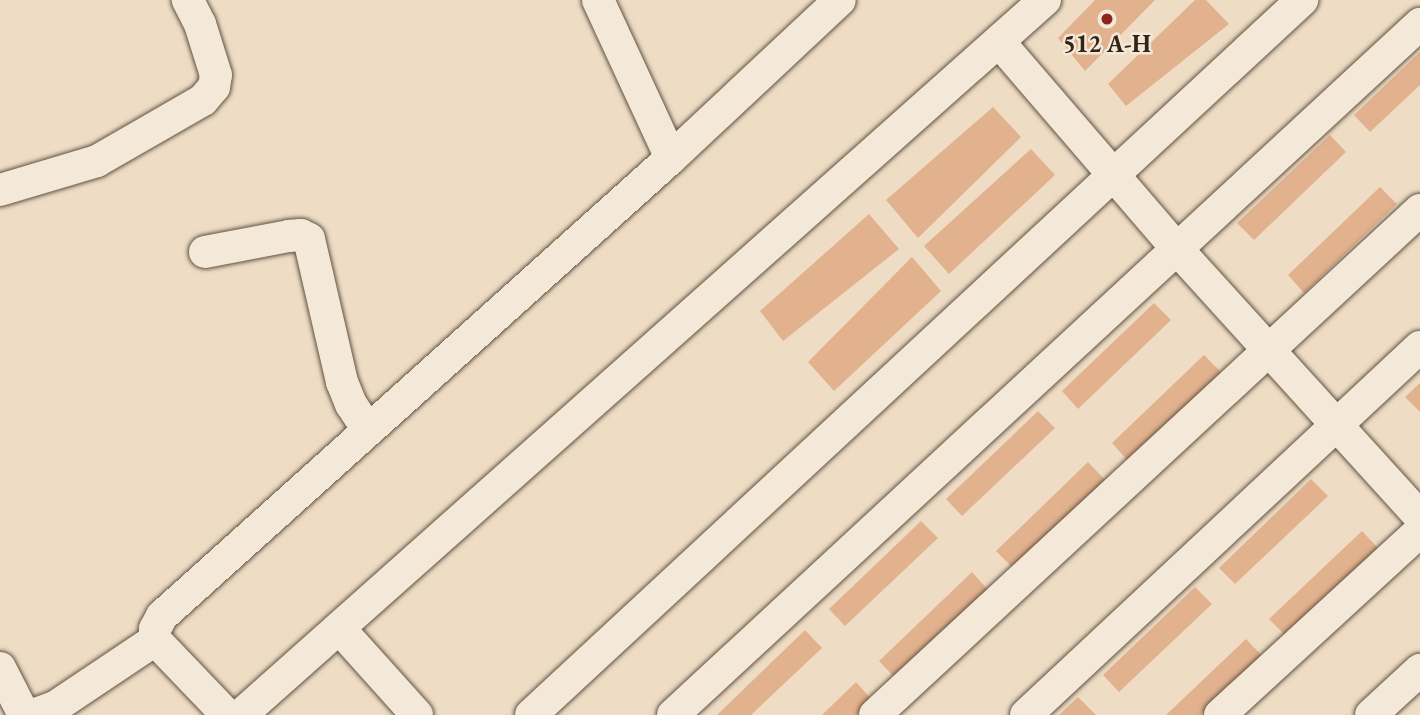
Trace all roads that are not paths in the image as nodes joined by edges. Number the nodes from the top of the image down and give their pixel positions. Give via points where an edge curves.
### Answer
1 (188, 0) edge
2 (598, 0) edge
3 (840, 0) edge
4 (1045, 0) edge
5 (1302, 0) edge
6 (1420, 24) edge
7 (1000, 43) junction
8 (671, 158) junction
9 (1113, 175) junction
10 (0, 190) edge
11 (1420, 210) edge
12 (1178, 250) junction
13 (205, 252) dead end
14 (1420, 347) edge
15 (1270, 349) junction
16 (1335, 427) junction
17 (368, 430) junction
18 (1420, 517) edge
19 (1420, 531) edge
20 (339, 628) junction
21 (155, 640) junction
22 (0, 668) edge
23 (1420, 670) edge
24 (24, 714) edge
25 (227, 715) edge
26 (242, 715) edge
27 (418, 715) edge
28 (531, 715) edge
29 (673, 715) edge
30 (875, 715) edge
31 (1026, 715) edge
32 (1220, 715) edge
33 (1371, 715) edge

1 - 10 street via 216,75 214,87 203,100 97,161
2 - 8 street
3 - 8 street
4 - 7 street
5 - 9 street
6 - 12 street
7 - 9 street
7 - 20 street
8 - 17 street
9 - 12 street
9 - 28 street
11 - 15 street
12 - 15 street
12 - 29 street
13 - 17 street via 289,236 309,239 342,382
14 - 16 street
15 - 16 street
15 - 30 street
16 - 18 street
16 - 31 street
17 - 21 street via 162,616
19 - 32 street
20 - 26 street
20 - 27 street
21 - 24 street via 55,707
21 - 25 street
22 - 24 street
23 - 33 street

